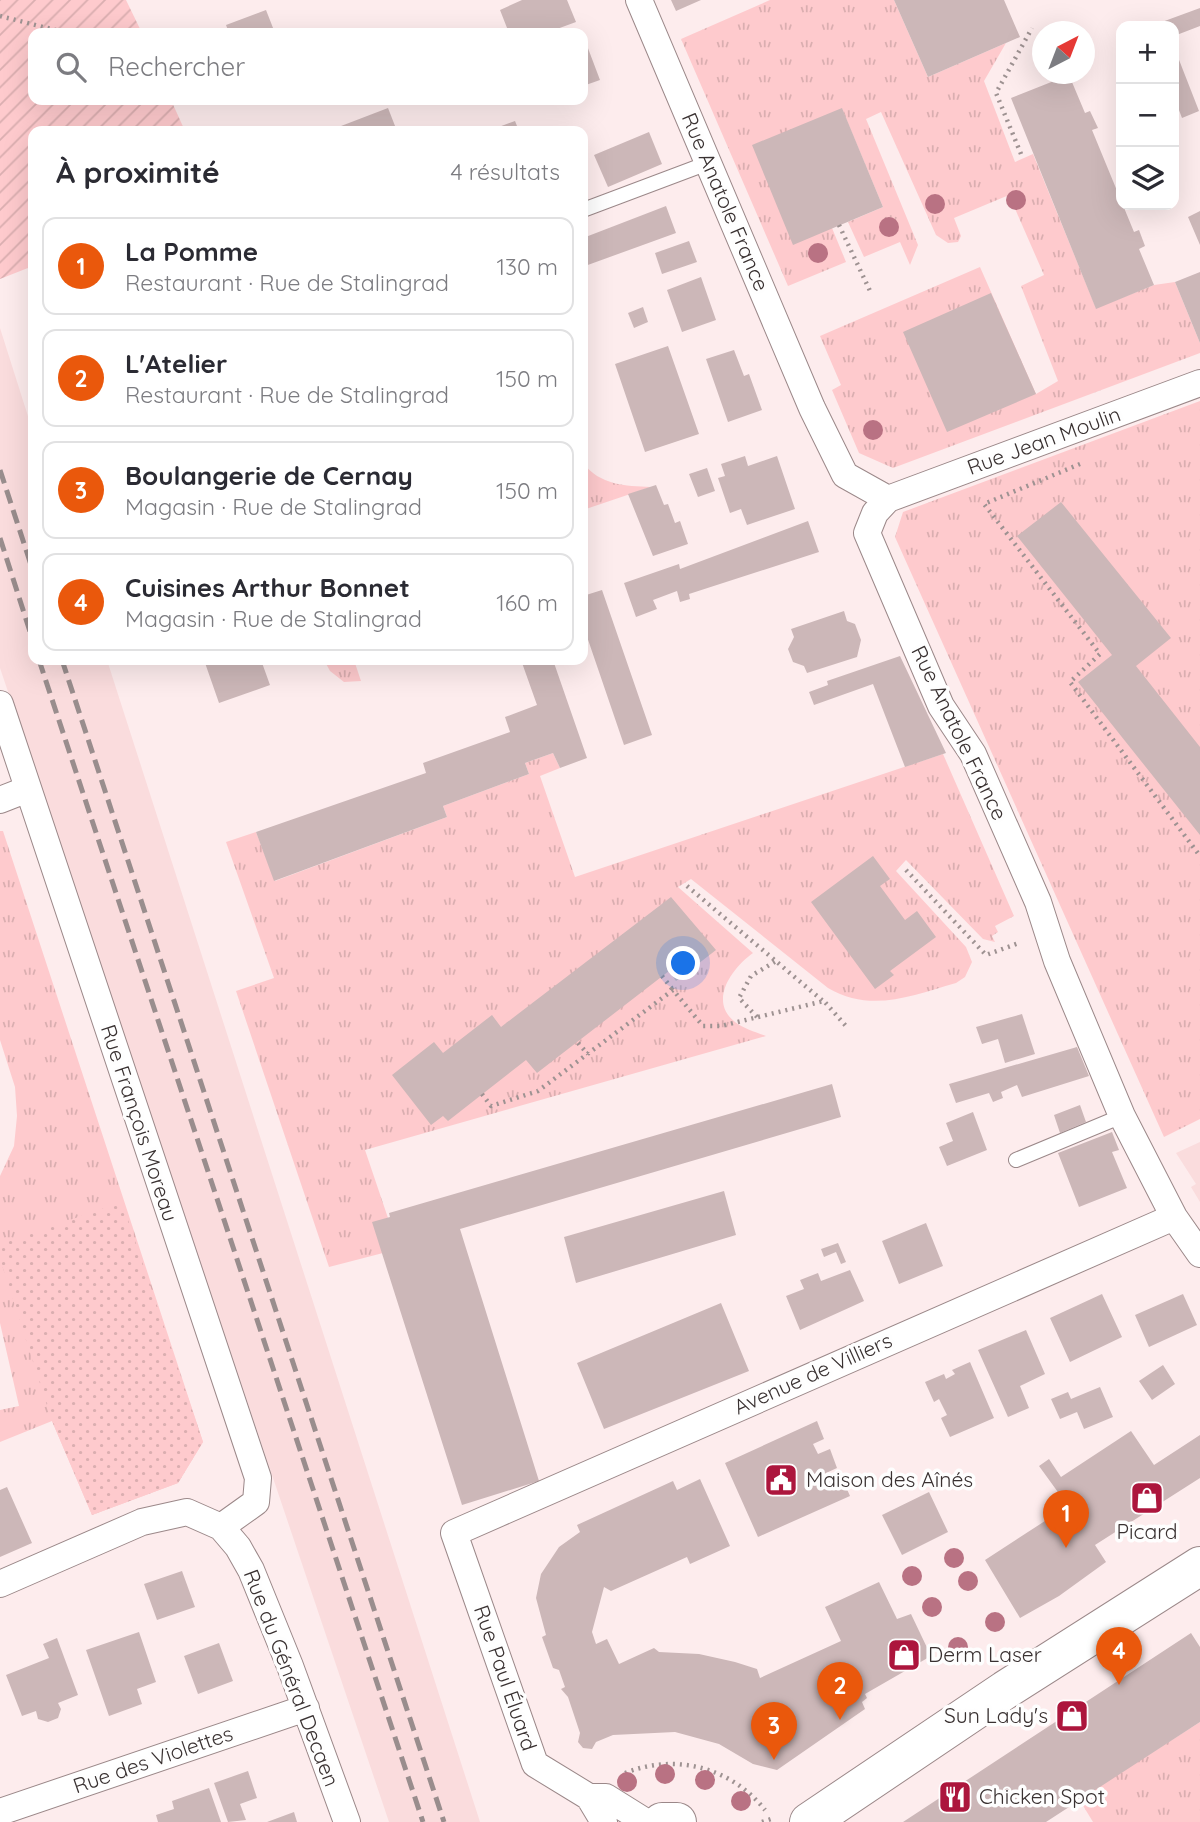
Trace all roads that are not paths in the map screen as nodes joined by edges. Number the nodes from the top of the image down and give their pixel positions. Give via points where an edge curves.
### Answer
1 (639, 0) edge
2 (708, 163) junction
3 (588, 208) edge
4 (1200, 383) edge
5 (888, 499) junction
6 (0, 704) edge
7 (28, 789) junction
8 (0, 800) edge
9 (1122, 1116) junction
10 (1016, 1160) dead end
11 (1174, 1217) junction
12 (1200, 1254) edge
13 (221, 1527) junction
14 (454, 1533) joint
15 (1200, 1566) edge
16 (0, 1584) edge
17 (306, 1708) junction
18 (589, 1797) junction
19 (0, 1812) edge
20 (347, 1822) edge
21 (604, 1822) edge
22 (646, 1822) edge
23 (662, 1822) edge
24 (677, 1822) edge
25 (809, 1822) edge

1 - 2 street, Rue Anatole France
2 - 3 lane
2 - 5 street, Rue Anatole France via 845,475
4 - 5 street, Rue Jean Moulin
5 - 9 street, Rue Anatole France via 875,513 867,533 941,706 979,766
6 - 7 street, Rue François Moreau
7 - 8 street
7 - 13 street, Rue François Moreau via 258,1478 256,1502
9 - 10 lane
9 - 11 street, Rue Anatole France
11 - 12 street, Rue Anatole France
11 - 14 street, Avenue de Villiers
13 - 16 street, Rue du Général Decaen via 187,1512 142,1522
13 - 17 street, Rue du Général Decaen via 251,1570
14 - 18 street, Rue Paul Éluard via 535,1764
15 - 25 street
17 - 19 street, Rue des Violettes
17 - 20 street, Rue du Général Decaen
18 - 21 street, Rue Paul Éluard
18 - 22 street, Rue Paul Éluard via 607,1797
23 - 24 street

